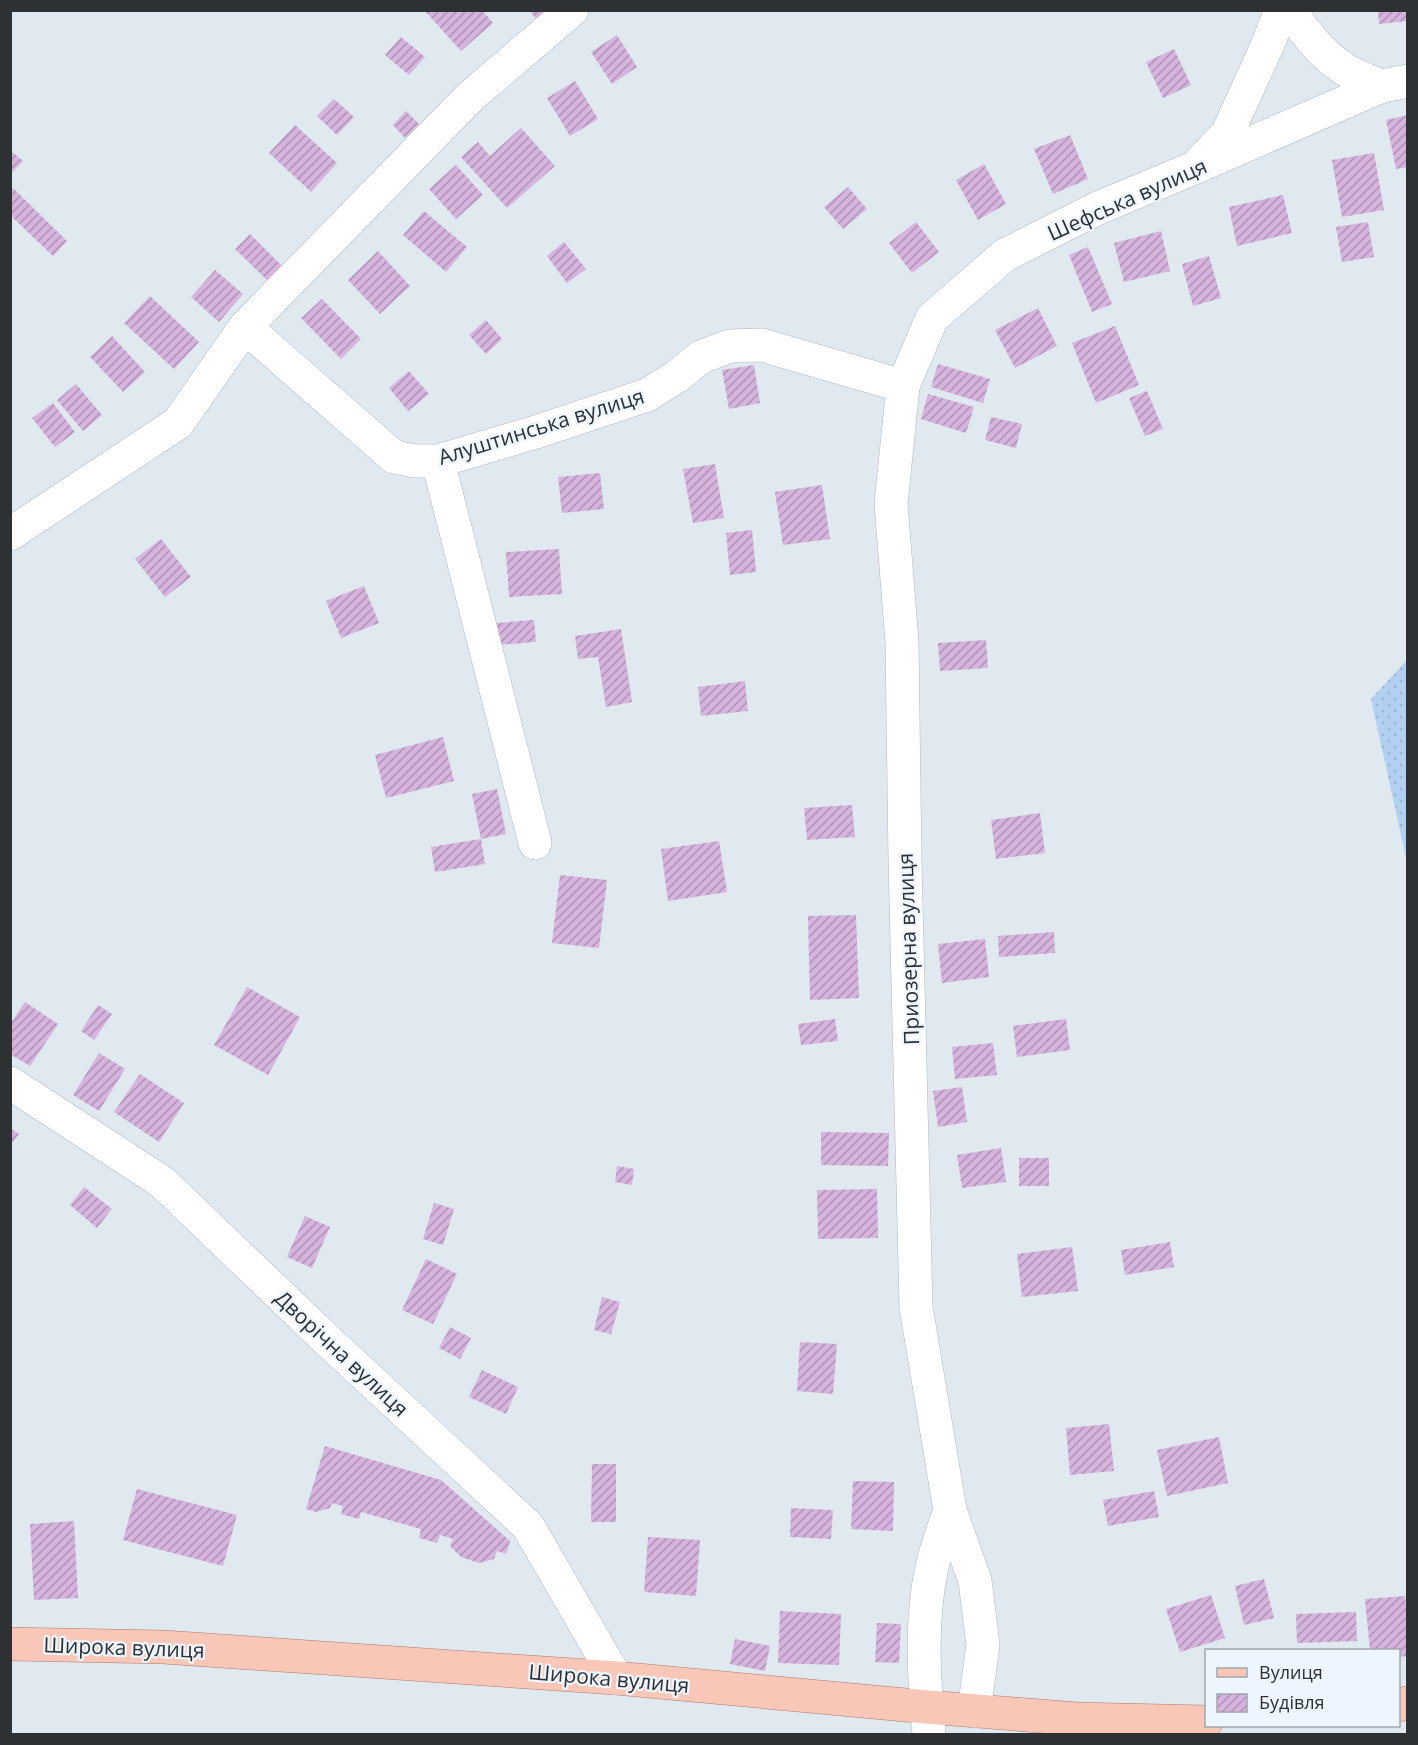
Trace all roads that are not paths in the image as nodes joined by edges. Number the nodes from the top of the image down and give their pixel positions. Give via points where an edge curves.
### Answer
1 (572, 10) edge
2 (1281, 10) edge
3 (1290, 10) edge
4 (1395, 83) edge
5 (1194, 168) junction
6 (245, 327) junction
7 (903, 386) junction
8 (438, 461) junction
9 (10, 534) edge
10 (535, 843) dead end
11 (10, 1083) edge
12 (950, 1510) junction
13 (10, 1644) edge
14 (616, 1678) junction
15 (974, 1711) junction
16 (928, 1721) edge
17 (1205, 1722) edge

1 - 6 street via 471,96
2 - 5 street via 1227,134
3 - 4 street via 1328,57 1352,74
4 - 5 street, Шефська вулиця
5 - 7 street, Шефська вулиця via 1098,208 1005,255 932,318
6 - 8 street, Алуштинська вулиця via 394,457
6 - 9 street via 178,423
7 - 8 street, Алуштинська вулиця via 762,345 730,346 701,357 647,395
7 - 12 street, Приозерна вулиця via 891,504 902,642 916,1307
8 - 10 street
11 - 14 street, Дворічна вулиця via 162,1182 528,1526
12 - 15 street, Приозерна вулиця via 975,1581 982,1635
12 - 16 street via 932,1567 925,1623
13 - 14 main road, Широка вулиця via 163,1647
14 - 16 main road, Широка вулиця
15 - 16 main road, Широка вулиця
15 - 17 main road, Широка вулиця via 1077,1719

